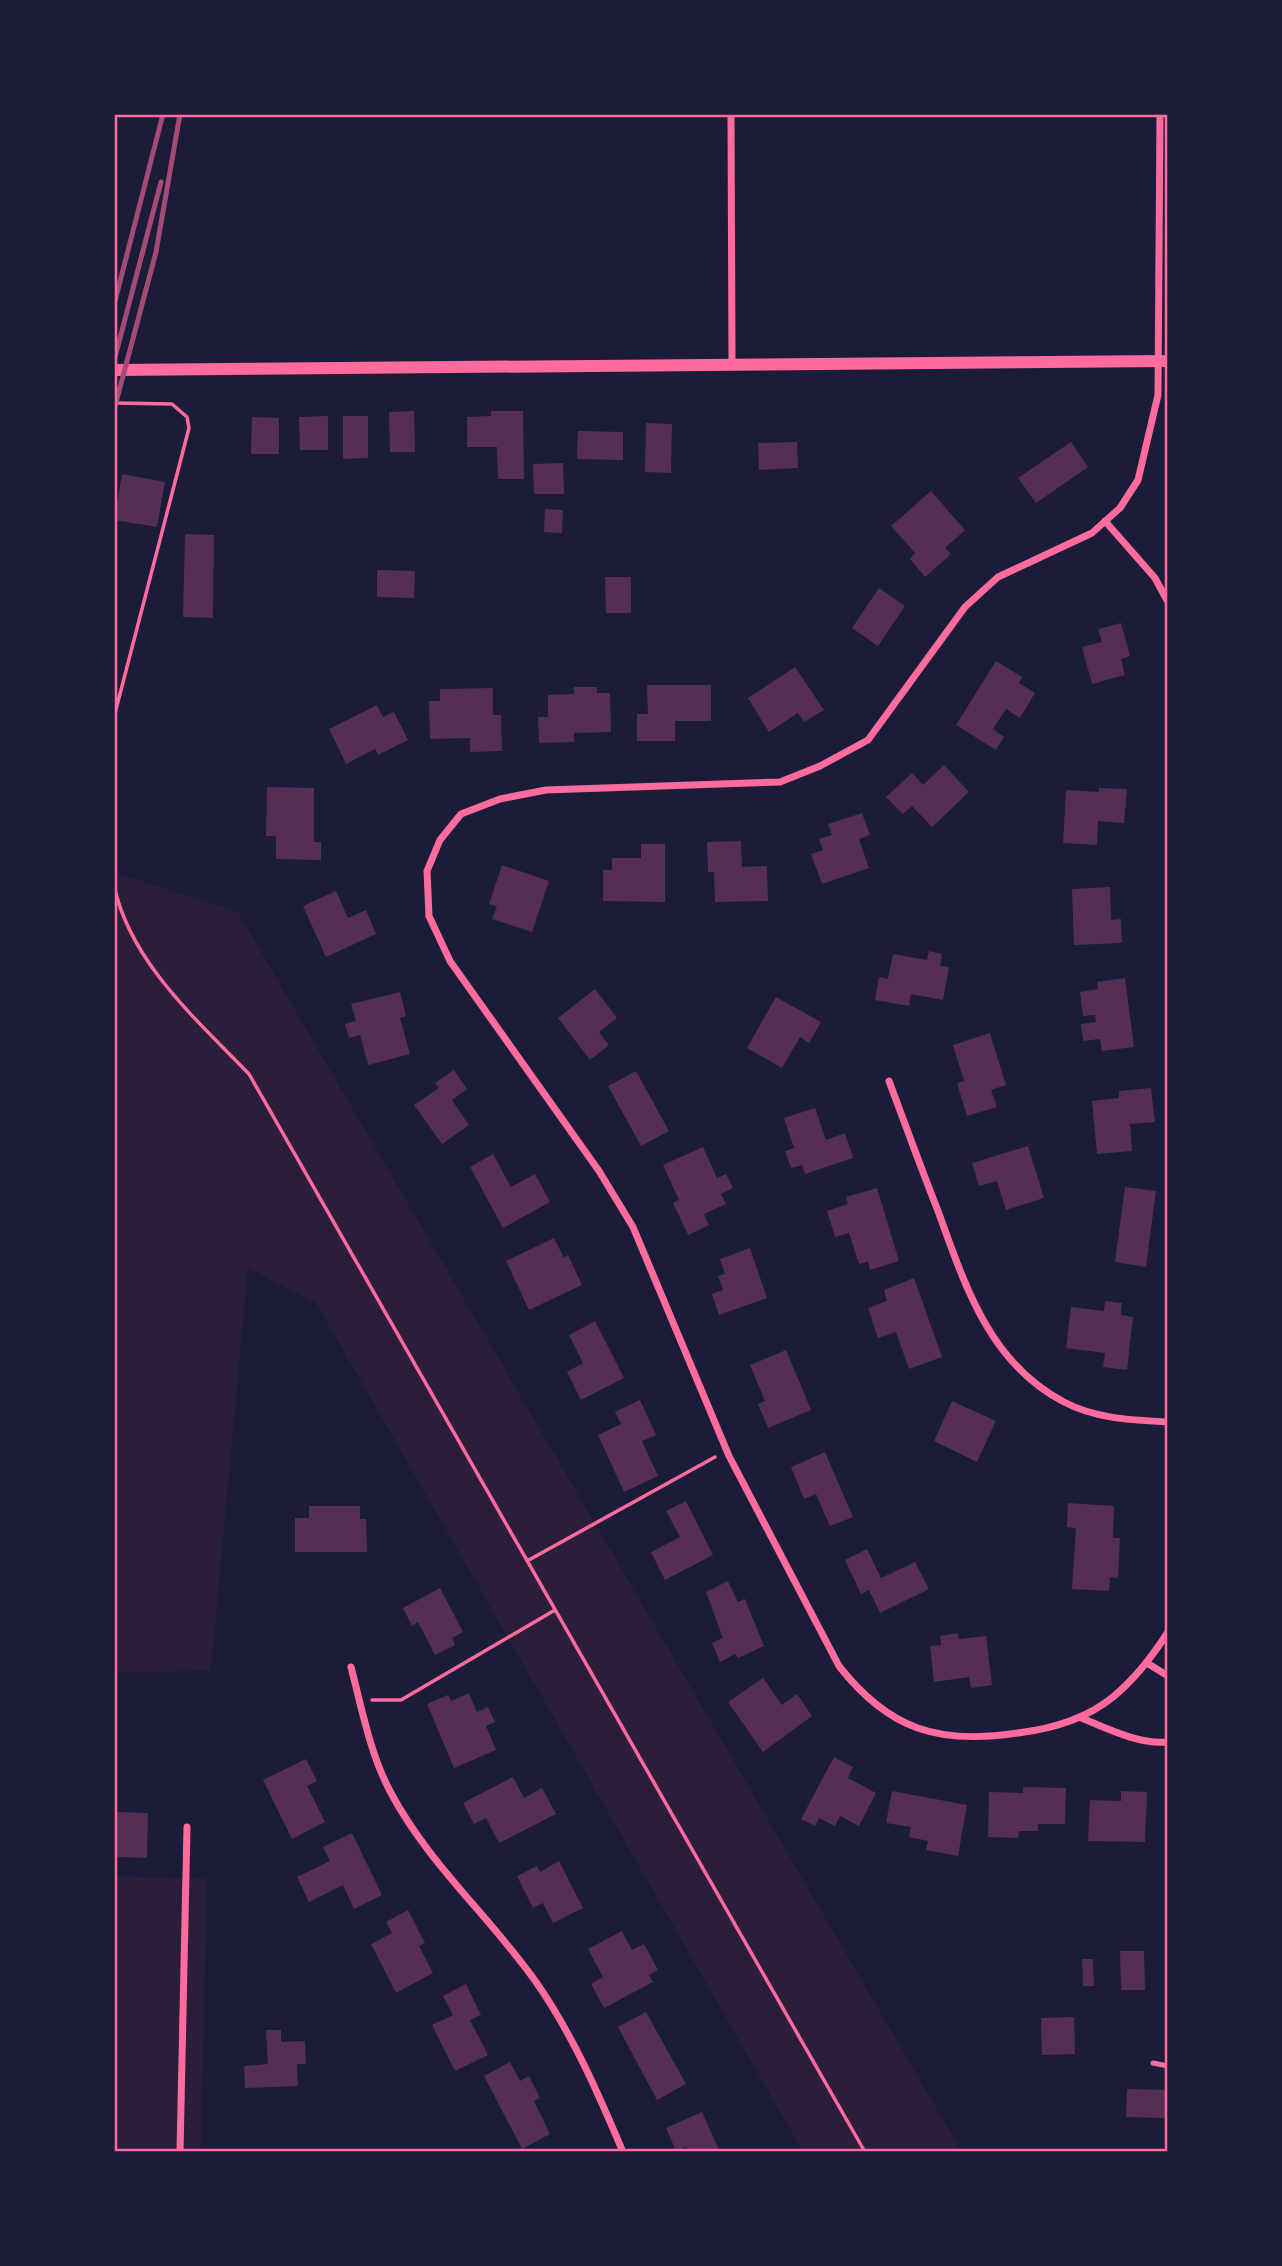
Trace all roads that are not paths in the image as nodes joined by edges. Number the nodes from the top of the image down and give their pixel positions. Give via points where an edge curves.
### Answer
1 (731, 114) edge
2 (1160, 114) edge
3 (1164, 361) edge
4 (732, 364) junction
5 (114, 370) edge
6 (1105, 521) junction
7 (1168, 602) edge
8 (889, 1081) dead end
9 (1168, 1423) edge
10 (1168, 1632) edge
11 (1147, 1663) junction
12 (351, 1667) dead end
13 (1168, 1676) edge
14 (1079, 1717) junction
15 (1168, 1742) edge
16 (187, 1827) dead end
17 (1153, 2063) dead end
18 (1168, 2066) edge
19 (180, 2152) edge
20 (623, 2152) edge

1 - 4 street
2 - 3 street
3 - 4 street
3 - 6 street via 1138,480 1120,508
4 - 5 street
6 - 7 street via 1155,578
6 - 14 street via 1091,533 998,577 965,607 867,740 820,766 779,782 546,790 500,799 461,814 440,840 427,871 429,916 450,961 599,1171 632,1227 726,1450 839,1666 861,1694 888,1714 947,1738 1037,1731
8 - 9 street via 971,1299 992,1338 1013,1363 1064,1402 1121,1419
10 - 11 street
11 - 13 street
11 - 14 street via 1110,1699
12 - 20 street via 377,1765 391,1794 536,1982 572,2039
14 - 15 street via 1118,1732
16 - 19 street
17 - 18 lane

